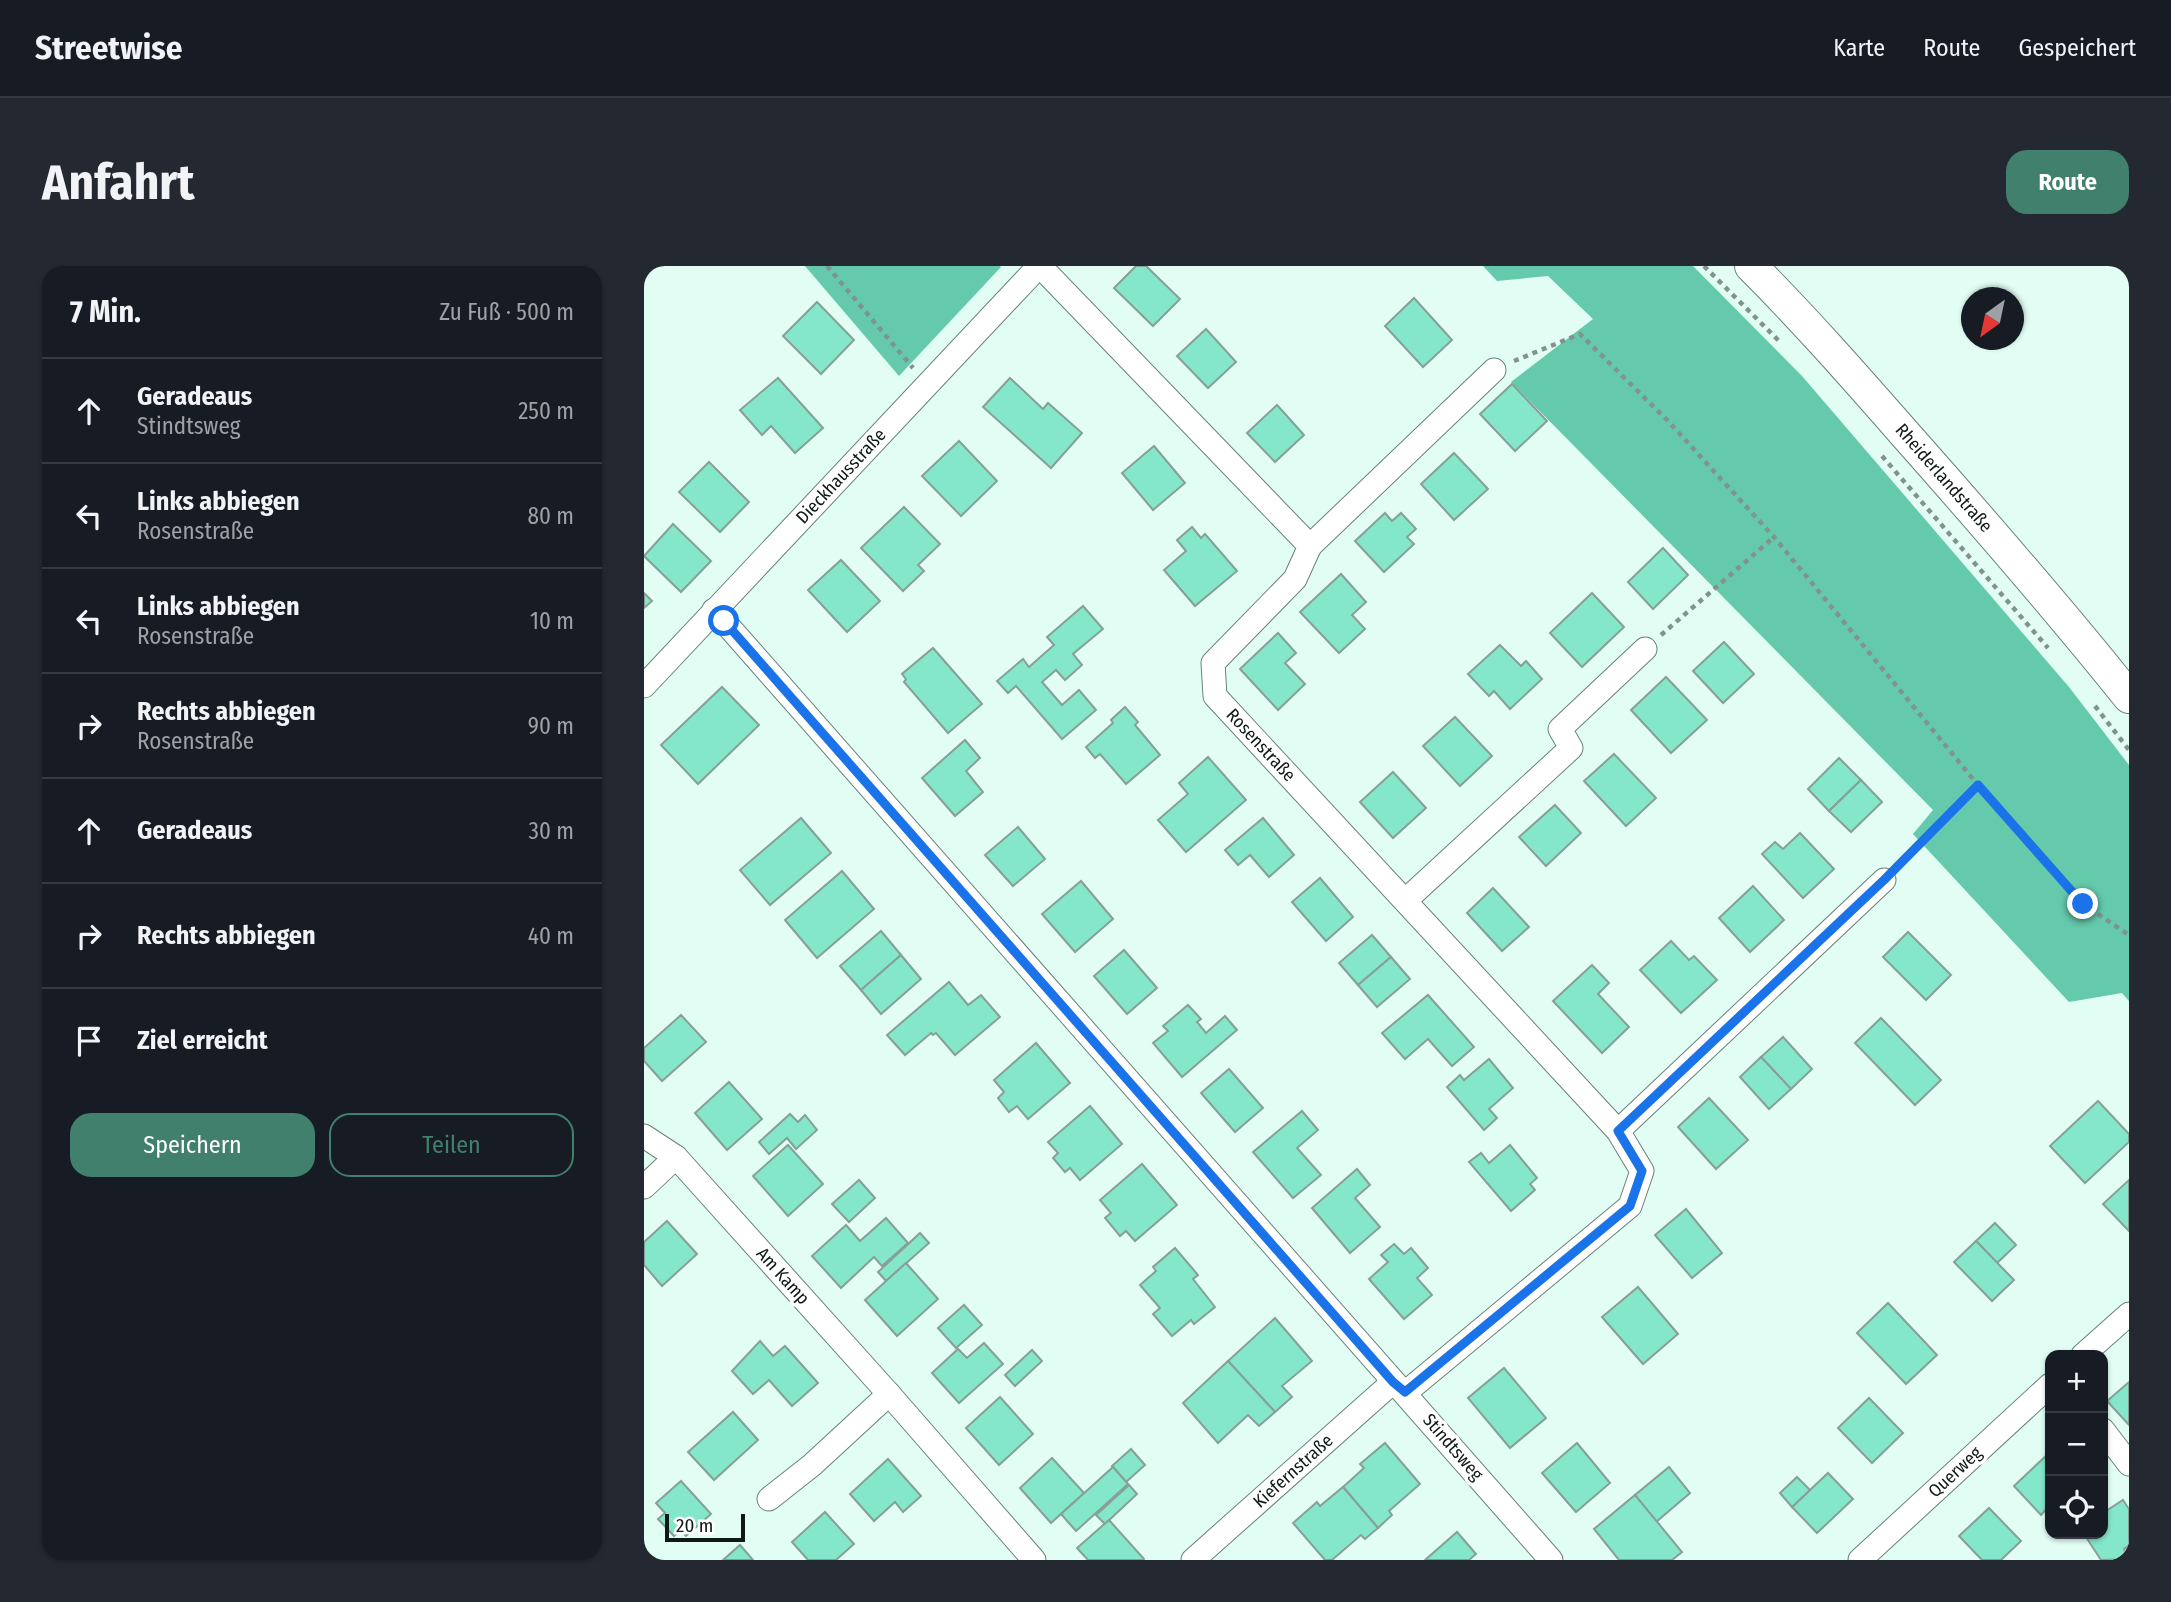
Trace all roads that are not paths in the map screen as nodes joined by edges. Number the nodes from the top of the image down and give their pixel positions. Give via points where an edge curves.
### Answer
1 (1040, 266) edge
2 (1751, 266) edge
3 (1494, 370) road end
4 (1310, 546) junction
5 (714, 610) junction
6 (1645, 649) road end
7 (644, 686) edge
8 (2129, 697) edge
9 (1884, 880) road end
10 (1406, 900) junction
11 (1618, 1131) junction
12 (644, 1136) edge
13 (676, 1157) junction
14 (644, 1187) edge
15 (2129, 1314) edge
16 (2089, 1350) edge
17 (1399, 1387) junction
18 (2045, 1390) edge
19 (889, 1394) junction
20 (2108, 1437) edge
21 (2129, 1464) edge
22 (769, 1499) dead end
23 (1034, 1560) edge
24 (1193, 1560) edge
25 (1551, 1560) edge
26 (1860, 1560) edge

1 - 4 street
1 - 5 street, Dieckhausstraße
2 - 8 main road, Rheiderlandstraße via 1950,485
3 - 4 street, Rosenstraße
4 - 10 street, Rosenstraße via 1295,579 1213,663 1215,696
5 - 7 street, Dieckhausstraße
5 - 17 street, Stindtsweg
6 - 10 street via 1560,729 1571,748
9 - 11 street
10 - 11 street, Rosenstraße
11 - 17 street, Rosenstraße via 1642,1171 1630,1206
12 - 13 street, Am Kamp
13 - 14 street
13 - 19 street, Am Kamp
15 - 16 street
17 - 24 street, Kiefernstraße
17 - 25 street, Stindtsweg
18 - 26 street, Querweg
19 - 22 street
19 - 23 street, Am Kamp
20 - 21 street

